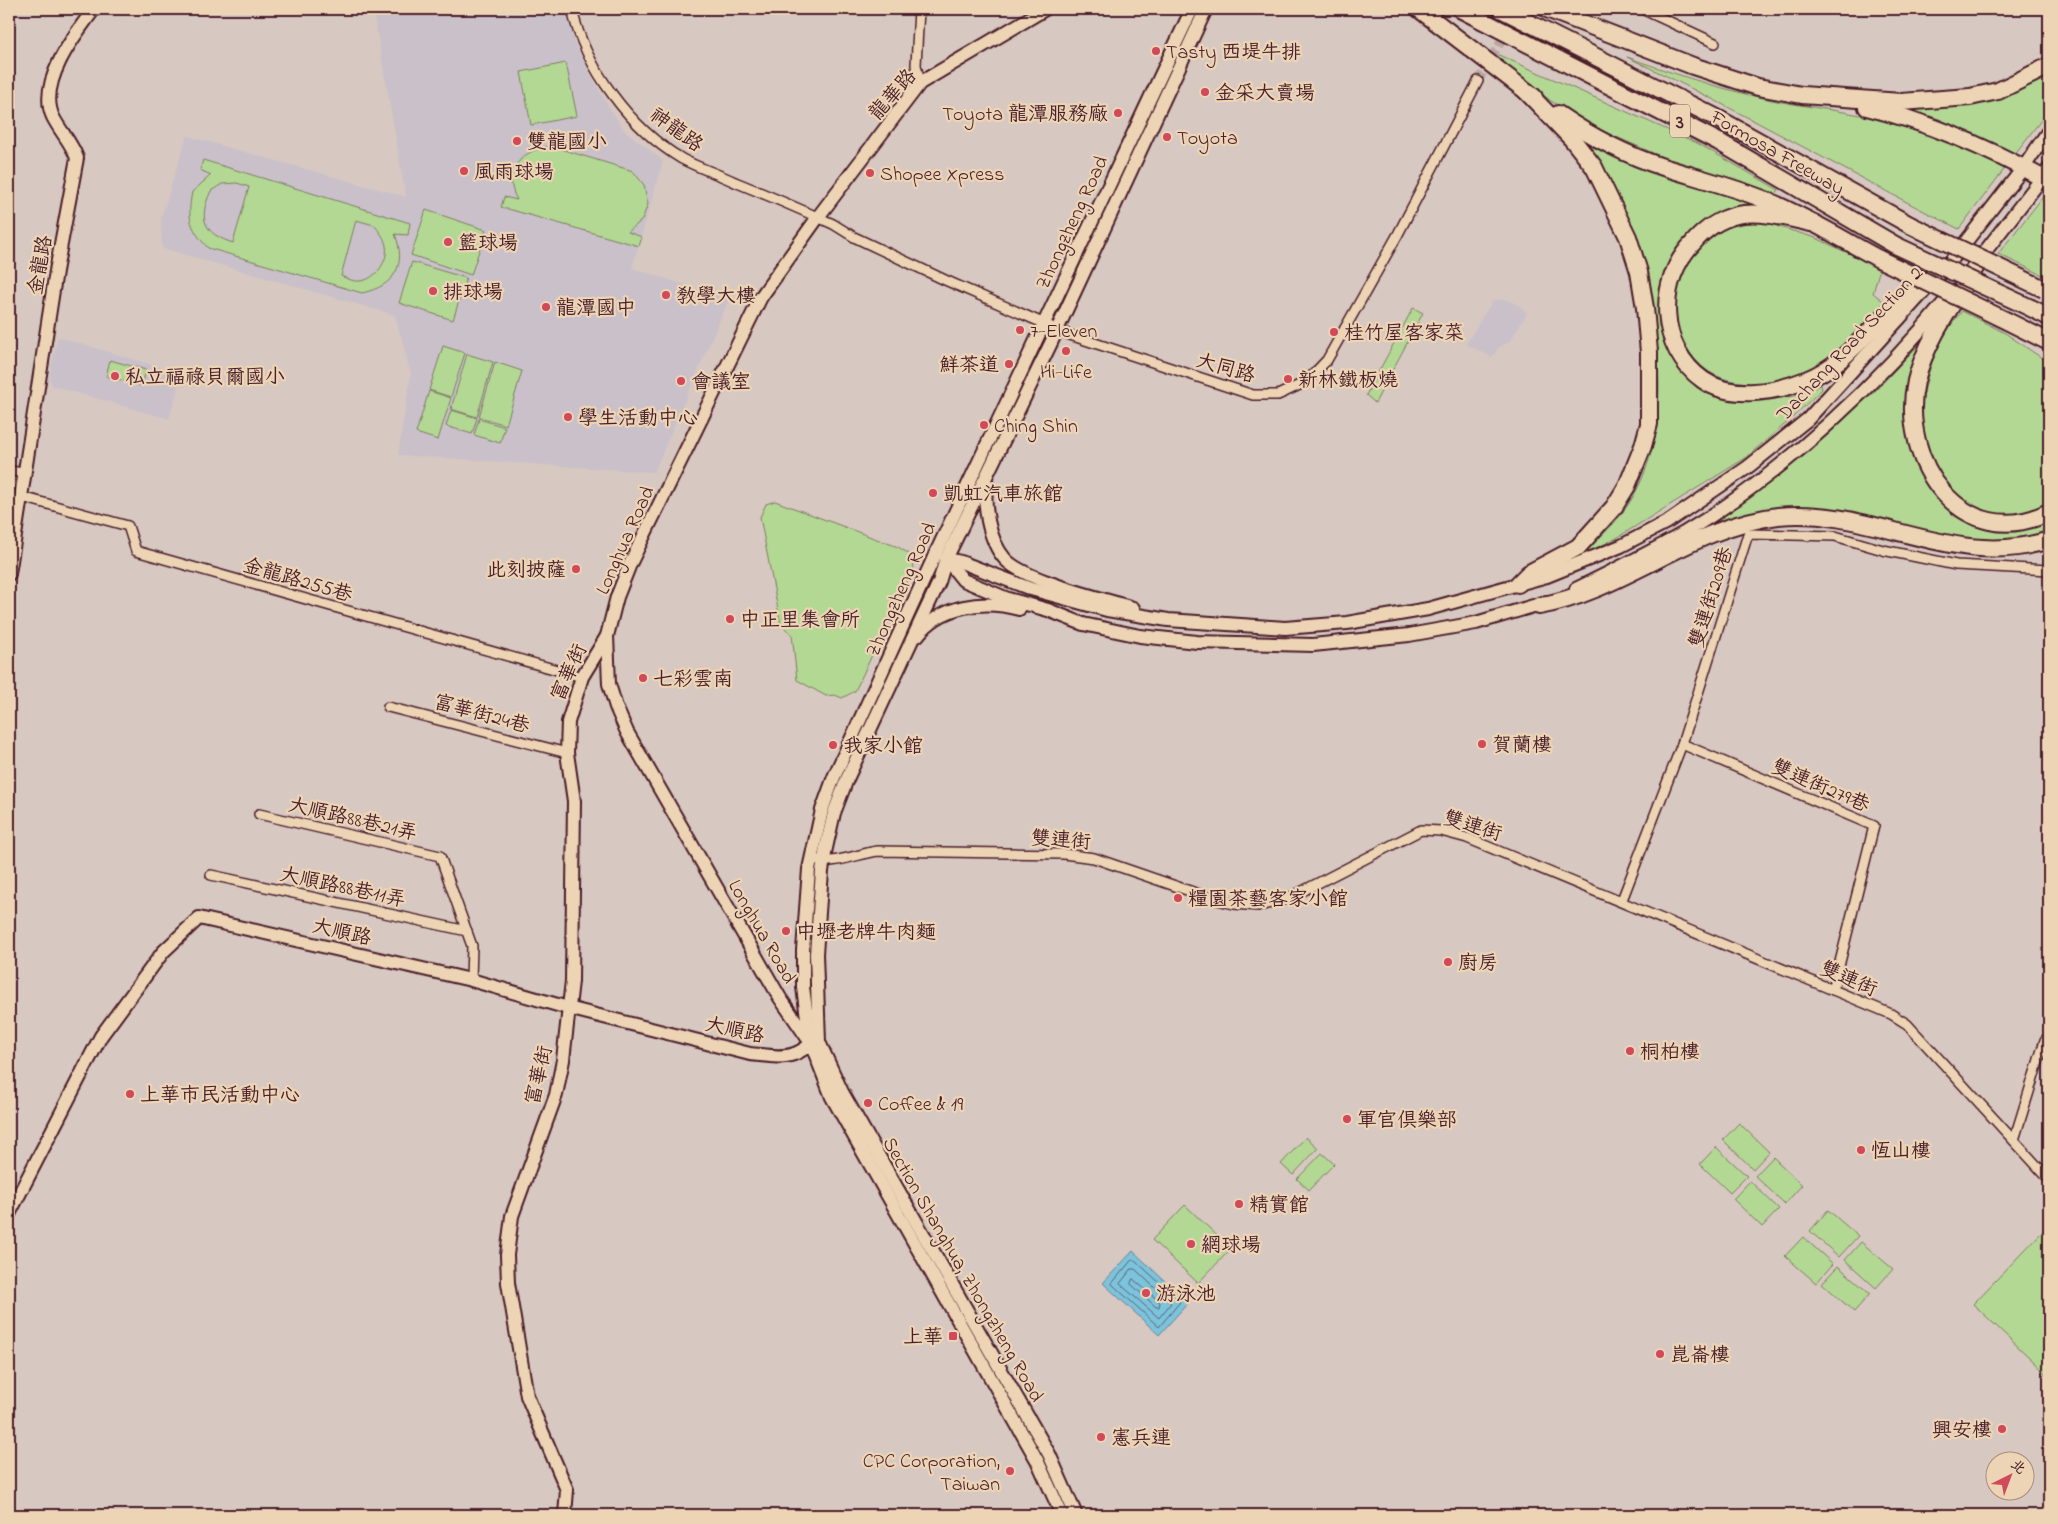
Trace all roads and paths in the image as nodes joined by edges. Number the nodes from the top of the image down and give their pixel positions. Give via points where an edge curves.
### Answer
1 (94, 9) edge
2 (572, 9) edge
3 (919, 9) edge
4 (1045, 9) edge
5 (1192, 9) edge
6 (1206, 9) edge
7 (1419, 9) edge
8 (1460, 9) edge
9 (1501, 9) edge
10 (1547, 9) edge
11 (1642, 9) edge
12 (1715, 43) dead end
13 (2049, 66) edge
14 (1478, 81) tunnel mouth
15 (920, 83) junction
16 (1526, 91) junction
17 (1828, 97) junction
18 (2049, 130) edge
19 (2024, 167) junction
20 (2047, 176) edge
21 (818, 217) junction
22 (1816, 224) junction
23 (1983, 255) junction
24 (1947, 266) junction
25 (2046, 290) edge
26 (2049, 318) edge
27 (2012, 324) junction
28 (1051, 326) junction
29 (2049, 342) edge
30 (2049, 353) edge
31 (996, 457) junction
32 (9, 470) edge
33 (25, 474) junction
34 (22, 496) junction
35 (2049, 512) edge
36 (2049, 540) edge
37 (946, 559) junction
38 (2049, 570) edge
39 (9, 574) edge
40 (1518, 584) junction
41 (1539, 606) junction
42 (1168, 620) junction
43 (1083, 624) junction
44 (606, 636) junction
45 (905, 652) junction
46 (582, 677) junction
47 (388, 707) dead end
48 (1682, 744) junction
49 (567, 753) junction
50 (258, 814) dead end
51 (817, 860) junction
52 (211, 875) dead end
53 (1622, 900) junction
54 (467, 931) junction
55 (471, 980) junction
56 (1833, 990) junction
57 (568, 1008) junction
58 (2045, 1040) dead end
59 (815, 1043) junction
60 (2014, 1140) junction
61 (2049, 1178) edge
62 (9, 1214) edge
63 (565, 1515) edge
64 (1062, 1515) edge
65 (1076, 1515) edge

1 - 33 main road, 金龍路 via 61,60 50,93 53,116 77,158
2 - 21 street, 神龍路 via 596,67 632,117 651,135 683,159
3 - 15 street via 916,65
4 - 15 main road, 龍華路
5 - 28 main road, Zhongzheng Road
6 - 28 main road, Zhongzheng Road
7 - 16 highway
8 - 26 highway, Formosa Freeway / 3, bridge via 1719,142 1894,245
9 - 25 highway, Formosa Freeway / 3, bridge via 1719,119 1910,225
10 - 17 highway via 1693,66 1758,87 1802,96
11 - 12 street
13 - 17 highway via 1998,90 1970,97 1901,102
14 - 28 street, 大同路 via 1397,236 1327,360 1306,382 1278,395 1253,395 1157,365
15 - 21 main road, 龍華路
16 - 22 highway via 1578,129 1607,143 1661,166 1768,201
16 - 40 highway via 1594,167 1628,237 1639,272 1645,308 1649,424 1627,486 1614,507 1578,546 1530,573
17 - 19 highway via 1955,134
18 - 19 main road, Dachang Road Section 2
19 - 20 highway
19 - 24 main road, Dachang Road Section 2
20 - 23 main road, Dachang Road Section 2
21 - 28 street, 大同路 via 854,238
21 - 44 main road, Longhua Road via 775,275 735,348 630,564
22 - 24 highway via 1772,216 1738,215 1717,223 1700,235 1677,262 1667,297 1672,338 1682,359 1704,380 1728,390 1752,391 1779,389 1808,380 1840,360 1895,307
22 - 27 highway, bridge via 1879,259
23 - 35 highway via 1920,365 1915,383 1915,430 1934,483 1972,514 2010,523
23 - 41 main road, Dachang Road Section 2 via 1936,313 1874,380 1782,463 1686,532 1628,564
24 - 40 main road, Dachang Road Section 2 via 1808,419 1764,455 1669,520 1621,546 1547,576
27 - 29 highway
27 - 30 highway
28 - 31 main road, Zhongzheng Road
28 - 51 main road, Zhongzheng Road via 935,555 834,777 822,810
31 - 37 main road, Zhongzheng Road
31 - 42 main road via 986,489 986,513 991,535 1005,559 1040,579
32 - 33 street
33 - 34 main road, 金龍路
34 - 39 main road, 金龍路
34 - 46 street, 金龍路255巷 via 128,526 136,551
36 - 41 highway via 1996,549 1975,548 1916,538 1858,521 1812,515 1779,516 1728,529 1598,588 1563,602
37 - 42 main road, Dachang Road Section 2 via 1031,589 1107,610
37 - 43 main road, Dachang Road Section 2 via 963,580
37 - 45 main road, Zhongzheng Road via 939,582
38 - 48 street, 雙連街209巷 via 1956,564 1883,550 1835,536 1748,534
40 - 42 main road, Dachang Road Section 2 via 1428,609 1347,623 1285,628
41 - 43 main road, Dachang Road Section 2 via 1476,623 1419,633 1313,645 1198,642 1140,636
43 - 45 main road via 1011,607 971,604 948,611 922,629
44 - 46 main road, 富華街
44 - 59 main road, Longhua Road via 609,684 627,732 780,998
45 - 51 main road, Zhongzheng Road via 847,779
46 - 49 main road, 富華街 via 568,722
47 - 49 street, 富華街24巷
48 - 53 street, 雙連街209巷
48 - 56 street, 雙連街279巷 via 1874,826
49 - 57 main road, 富華街 via 574,801 572,981
50 - 54 street, 大順路88巷21弄 via 440,856
51 - 53 street, 雙連街 via 878,851 1064,854 1094,858 1212,899 1259,906 1287,899 1421,830 1467,838
51 - 59 main road, Zhongzheng Road
52 - 54 street, 大順路88巷11弄
53 - 56 street, 雙連街
54 - 55 street via 472,946
55 - 57 main road, 大順路
55 - 62 main road, 大順路 via 198,918 163,952 100,1036
56 - 60 street, 雙連街 via 1907,1024
57 - 59 main road, 大順路 via 750,1054 794,1054
57 - 63 main road, 富華街 via 556,1095 512,1216 507,1255 508,1283 527,1396 567,1490
58 - 60 street
59 - 64 main road, Section Shanghua, Zhongzheng Road via 832,1098 1037,1460
59 - 65 main road, Section Shanghua, Zhongzheng Road via 1049,1454
60 - 61 street, 雙連街

